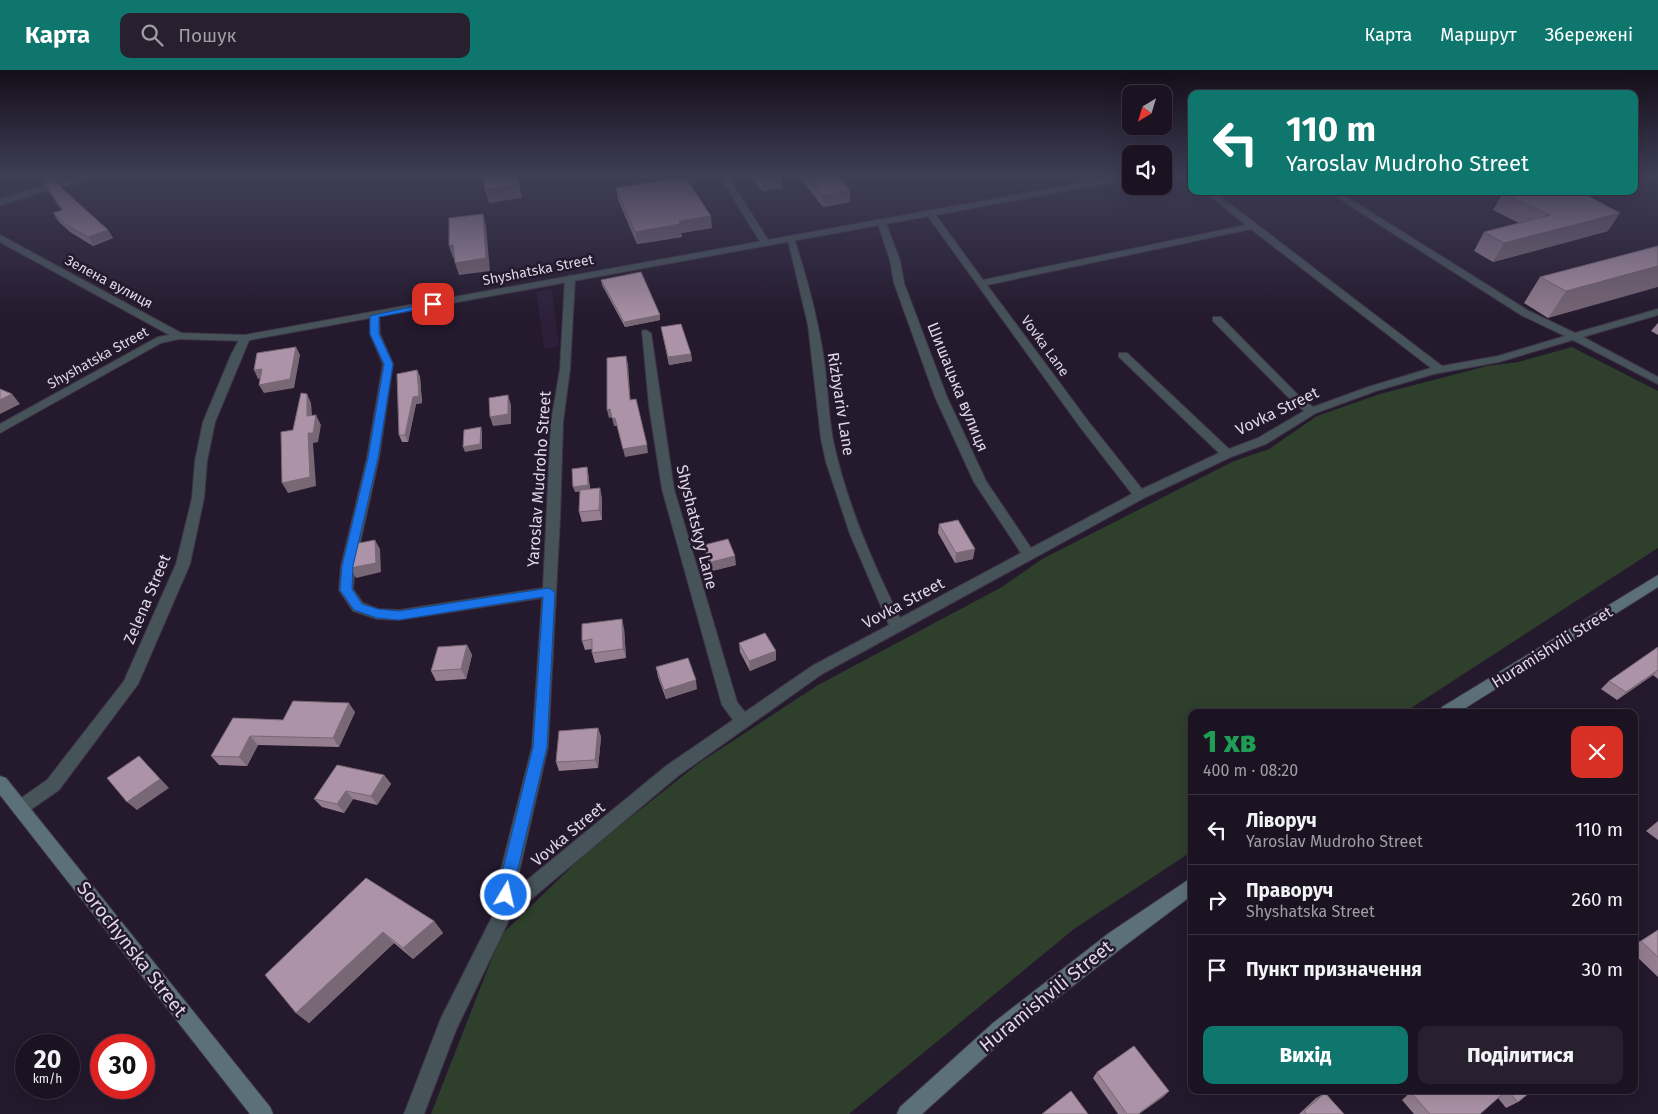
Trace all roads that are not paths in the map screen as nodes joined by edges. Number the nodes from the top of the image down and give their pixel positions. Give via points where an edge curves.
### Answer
1 (753, 224) edge
2 (866, 224) edge
3 (882, 224) edge
4 (938, 224) edge
5 (1250, 224) edge
6 (1383, 224) edge
7 (1253, 226) junction
8 (0, 238) edge
9 (790, 238) junction
10 (765, 243) junction
11 (570, 278) junction
12 (981, 283) junction
13 (1658, 312) edge
14 (374, 316) junction
15 (1217, 319) dead end
16 (646, 333) dead end
17 (179, 336) junction
18 (245, 338) junction
19 (1575, 338) junction
20 (1124, 355) dead end
21 (1439, 369) junction
22 (1658, 381) edge
23 (1312, 410) junction
24 (0, 430) edge
25 (1226, 454) junction
26 (1140, 496) junction
27 (1029, 555) junction
28 (1658, 580) edge
29 (549, 592) junction
30 (897, 627) junction
31 (1452, 709) edge
32 (744, 721) junction
33 (0, 783) edge
34 (20, 808) junction
35 (1188, 888) edge
36 (505, 910) junction
37 (263, 1114) edge
38 (414, 1114) edge
39 (907, 1114) edge

1 - 10 street
2 - 9 street, Shyshatska Street
3 - 27 street, Шишацька вулиця via 895,260 899,283 945,405 980,482
4 - 12 street, Vovka Lane
5 - 7 street
6 - 19 street via 1525,313
7 - 12 street
7 - 21 street
8 - 17 street, Зелена вулиця
9 - 10 street, Shyshatska Street
9 - 30 street, Rizbyariv Lane via 810,318 821,376 827,438 838,478 859,538
10 - 11 street, Shyshatska Street
11 - 14 street, Shyshatska Street
11 - 29 street, Yaroslav Mudroho Street via 567,343 557,422
12 - 26 street, Vovka Lane
13 - 19 street, Vovka Street
14 - 18 street, Shyshatska Street
14 - 29 street via 375,334 388,364 346,590 358,607 377,614 399,615
15 - 23 street via 1289,393
16 - 32 street, Shyshatskyy Lane via 668,489 730,705
17 - 18 street, Shyshatska Street
17 - 24 street, Shyshatska Street via 158,340
18 - 34 street, Zelena Street via 209,422 198,498 183,564 130,684 53,785
19 - 21 street, Vovka Street via 1499,359
19 - 22 street
20 - 25 street
21 - 23 street, Vovka Street
23 - 25 street, Vovka Street via 1262,441
25 - 26 street, Vovka Street
26 - 27 street, Vovka Street
27 - 30 street, Vovka Street
28 - 31 main road, Huramishvili Street
29 - 36 street, Yaroslav Mudroho Street via 540,747 507,881
30 - 32 street, Vovka Street via 817,670
32 - 36 street, Vovka Street via 672,771
33 - 34 main road, Sorochynska Street
34 - 37 main road, Sorochynska Street
35 - 39 main road, Huramishvili Street via 1000,1030
36 - 38 street, Vovka Street via 448,1025

